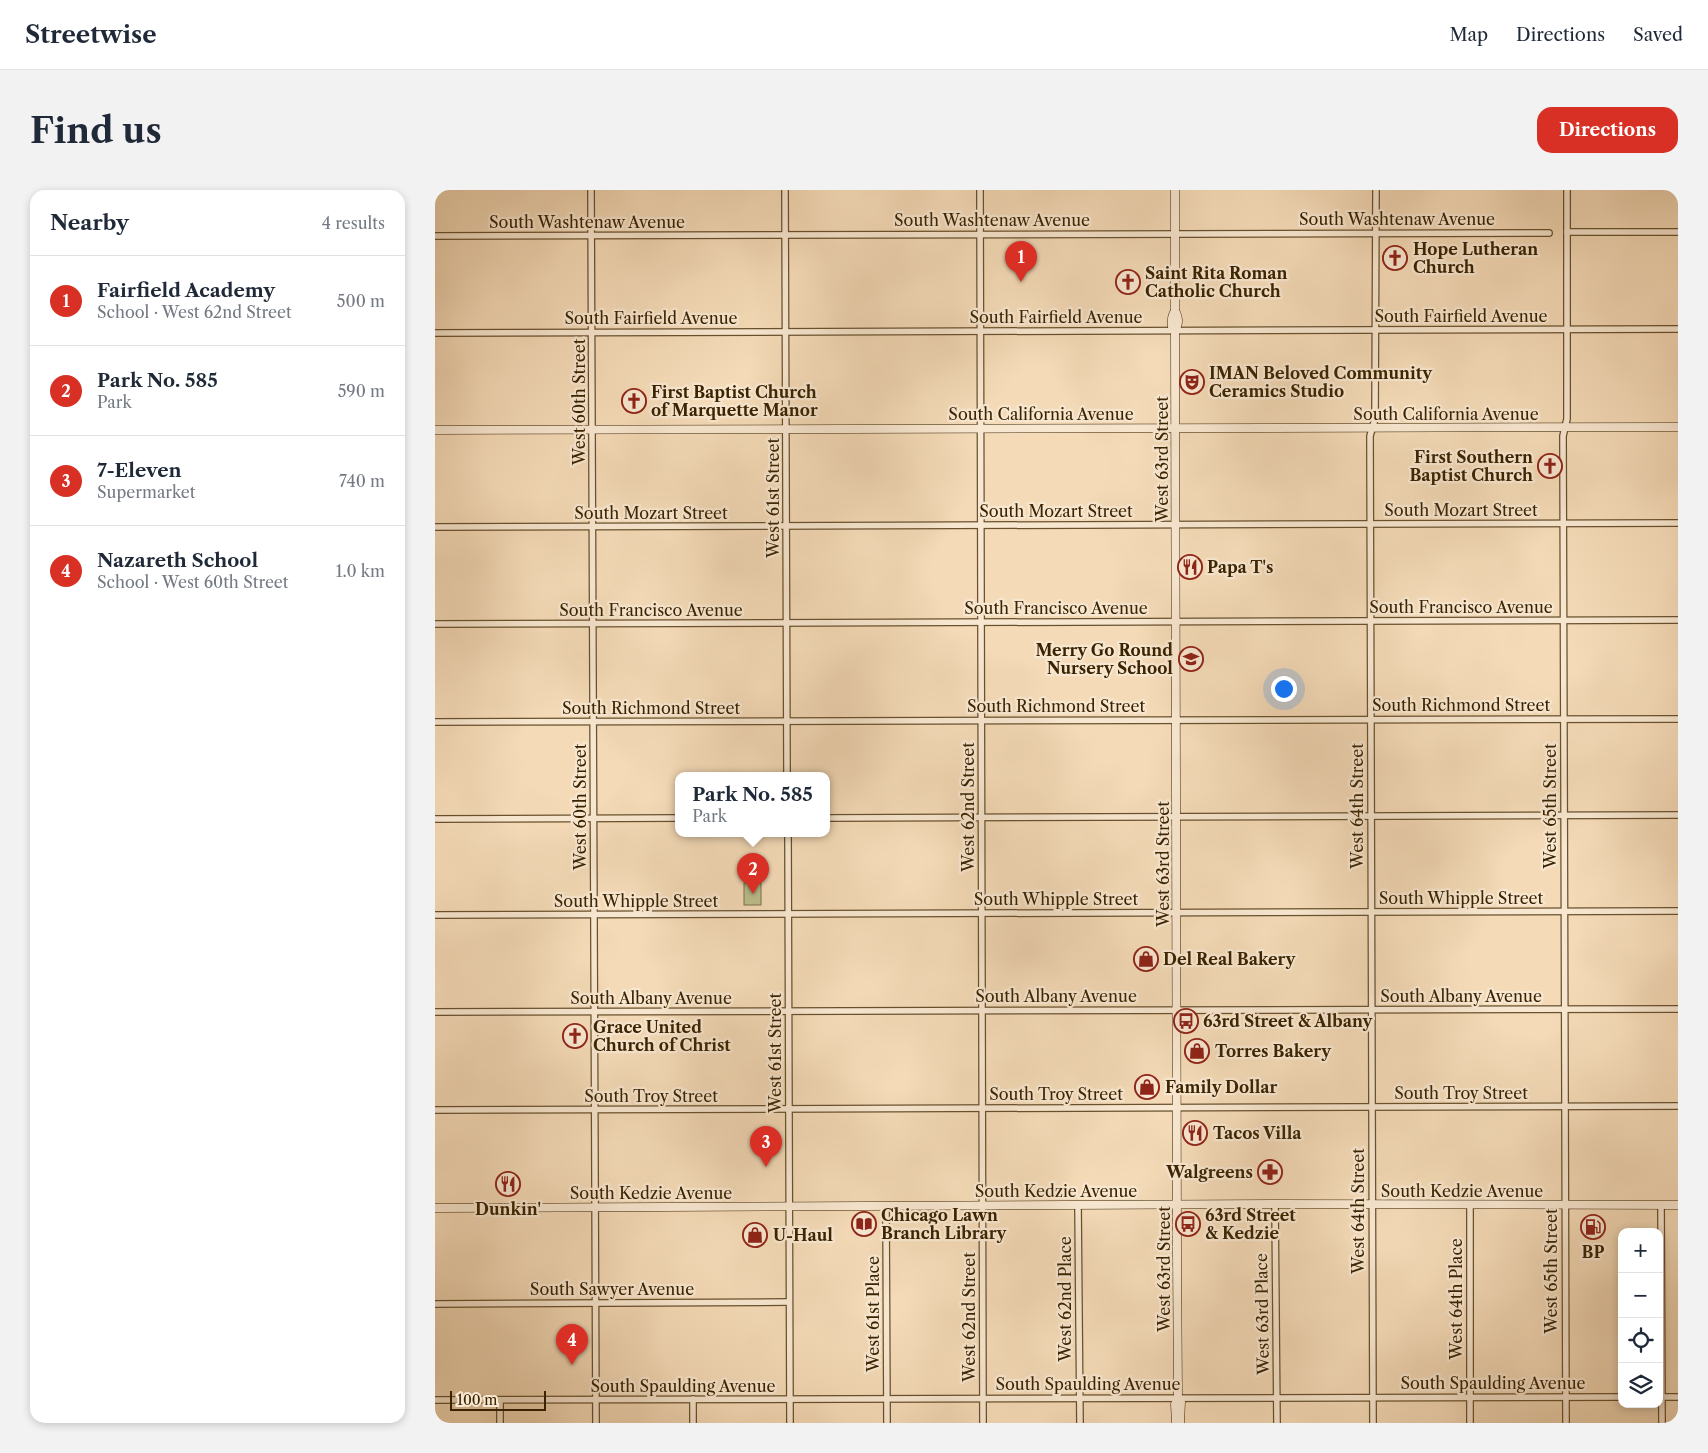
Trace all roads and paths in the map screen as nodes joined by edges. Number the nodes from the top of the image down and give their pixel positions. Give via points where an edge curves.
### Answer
1 (591, 190) edge
2 (785, 190) edge
3 (980, 190) edge
4 (1175, 190) edge
5 (1376, 190) edge
6 (1567, 190) edge
7 (1567, 232) junction
8 (1678, 232) edge
9 (1376, 233) junction
10 (1549, 233) dead end
11 (980, 234) junction
12 (1175, 234) junction
13 (592, 235) junction
14 (786, 235) junction
15 (435, 236) edge
16 (1567, 329) junction
17 (1678, 329) edge
18 (1175, 330) junction
19 (1376, 330) junction
20 (981, 331) junction
21 (592, 332) junction
22 (786, 332) junction
23 (435, 333) edge
24 (1565, 427) junction
25 (1678, 427) edge
26 (980, 428) junction
27 (1175, 428) junction
28 (1373, 428) junction
29 (786, 429) junction
30 (435, 430) edge
31 (592, 430) junction
32 (1564, 523) junction
33 (1678, 523) edge
34 (1370, 524) junction
35 (981, 525) junction
36 (1176, 525) junction
37 (593, 526) junction
38 (787, 526) junction
39 (435, 527) edge
40 (1678, 620) edge
41 (1370, 621) junction
42 (1564, 621) junction
43 (981, 622) junction
44 (1176, 622) junction
45 (787, 623) junction
46 (435, 624) edge
47 (593, 624) junction
48 (1176, 719) junction
49 (1564, 719) junction
50 (1678, 719) edge
51 (981, 720) junction
52 (1370, 720) junction
53 (787, 721) junction
54 (435, 722) edge
55 (593, 722) junction
56 (787, 772) edge
57 (1564, 815) junction
58 (1678, 815) edge
59 (1176, 816) junction
60 (1371, 816) junction
61 (981, 817) junction
62 (594, 818) junction
63 (675, 818) edge
64 (830, 818) edge
65 (435, 819) edge
66 (788, 837) edge
67 (1678, 911) edge
68 (1371, 912) junction
69 (1564, 912) junction
70 (982, 913) junction
71 (1177, 913) junction
72 (788, 914) junction
73 (435, 915) edge
74 (594, 915) junction
75 (1371, 1009) junction
76 (1564, 1009) junction
77 (1678, 1009) edge
78 (982, 1010) junction
79 (1177, 1010) junction
80 (788, 1011) junction
81 (435, 1012) edge
82 (595, 1012) junction
83 (1565, 1106) junction
84 (1678, 1106) edge
85 (1371, 1107) junction
86 (982, 1108) junction
87 (1177, 1108) junction
88 (789, 1109) junction
89 (435, 1110) edge
90 (595, 1110) junction
91 (1177, 1204) junction
92 (1275, 1204) junction
93 (1372, 1204) junction
94 (1470, 1204) junction
95 (1565, 1204) junction
96 (1661, 1204) junction
97 (1678, 1204) edge
98 (982, 1205) junction
99 (1078, 1205) junction
100 (789, 1206) junction
101 (886, 1206) junction
102 (595, 1207) junction
103 (435, 1208) edge
104 (789, 1302) junction
105 (596, 1303) junction
106 (435, 1304) edge
107 (1661, 1363) edge
108 (1373, 1397) junction
109 (1470, 1397) junction
110 (1565, 1397) junction
111 (1618, 1397) edge
112 (1663, 1397) edge
113 (1678, 1397) edge
114 (983, 1398) junction
115 (1080, 1398) junction
116 (1178, 1398) junction
117 (1277, 1398) junction
118 (693, 1399) junction
119 (789, 1399) junction
120 (887, 1399) junction
121 (435, 1400) edge
122 (500, 1400) junction
123 (596, 1400) junction
124 (1661, 1408) edge
125 (500, 1423) edge
126 (596, 1423) edge
127 (693, 1423) edge
128 (789, 1423) edge
129 (887, 1423) edge
130 (983, 1423) edge
131 (1080, 1423) edge
132 (1178, 1423) edge
133 (1277, 1423) edge
134 (1373, 1423) edge
135 (1470, 1423) edge
136 (1565, 1423) edge
137 (1662, 1423) edge

1 - 13 street, West 60th Street
2 - 14 street, West 61st Street
3 - 11 street, West 62nd Street
4 - 12 main road, West 63rd Street
5 - 9 street, West 64th Street
6 - 7 street, West 65th Street
7 - 8 street
7 - 16 street, West 65th Street
9 - 10 street, South Washtenaw Avenue
9 - 12 street, South Washtenaw Avenue
9 - 19 street, West 64th Street
11 - 12 street, South Washtenaw Avenue
11 - 14 street, South Washtenaw Avenue
11 - 20 street, West 62nd Street
12 - 18 main road, West 63rd Street via 1175,311 1172,316
13 - 14 street, South Washtenaw Avenue
13 - 15 street, South Washtenaw Avenue
13 - 21 street, West 60th Street
14 - 22 street, West 61st Street
16 - 17 street, South Fairfield Avenue
16 - 19 street, South Fairfield Avenue
16 - 24 street, West 65th Street
18 - 19 street, South Fairfield Avenue
18 - 20 street, South Fairfield Avenue
18 - 27 main road, West 63rd Street
19 - 28 street, West 64th Street
20 - 22 street, South Fairfield Avenue
20 - 26 street, West 62nd Street
21 - 22 street, South Fairfield Avenue
21 - 23 street, South Fairfield Avenue
21 - 31 street, West 60th Street
22 - 29 street, West 61st Street
24 - 25 main road, South California Avenue
24 - 28 main road, South California Avenue
24 - 32 street, West 65th Street
26 - 27 main road, South California Avenue
26 - 29 main road, South California Avenue
26 - 35 street, West 62nd Street
27 - 28 main road, South California Avenue
27 - 36 main road, West 63rd Street
28 - 34 street, West 64th Street via 1370,436
29 - 31 main road, South California Avenue
29 - 38 street, West 61st Street
30 - 31 main road, South California Avenue
31 - 37 street, West 60th Street
32 - 33 street, South Mozart Street
32 - 34 street, South Mozart Street
32 - 42 street, West 65th Street
34 - 36 street, South Mozart Street
34 - 41 street, West 64th Street
35 - 36 street, South Mozart Street
35 - 38 street, South Mozart Street
35 - 43 street, West 62nd Street
36 - 44 main road, West 63rd Street
37 - 38 street, South Mozart Street
37 - 39 street, South Mozart Street
37 - 47 street, West 60th Street
38 - 45 street, West 61st Street
40 - 42 street, South Francisco Avenue
41 - 42 street, South Francisco Avenue
41 - 44 street, South Francisco Avenue
41 - 52 street, West 64th Street
42 - 49 street, West 65th Street
43 - 44 street, South Francisco Avenue
43 - 45 street, South Francisco Avenue
43 - 51 street, West 62nd Street
44 - 48 main road, West 63rd Street
45 - 47 street, South Francisco Avenue
45 - 53 street, West 61st Street
46 - 47 street, South Francisco Avenue
47 - 55 street, West 60th Street
48 - 51 street, South Richmond Street
48 - 52 street, South Richmond Street
48 - 59 main road, West 63rd Street
49 - 50 street, South Richmond Street
49 - 52 street, South Richmond Street
49 - 57 street, West 65th Street
51 - 53 street, South Richmond Street
51 - 61 street, West 62nd Street
52 - 60 street, West 64th Street
53 - 55 street, South Richmond Street
53 - 56 street, West 61st Street
54 - 55 street, South Richmond Street
55 - 62 street, West 60th Street
57 - 58 street
57 - 60 street
57 - 69 street, West 65th Street
59 - 60 street
59 - 61 street
59 - 71 main road, West 63rd Street
60 - 68 street, West 64th Street
61 - 64 street
61 - 70 street, West 62nd Street
62 - 63 street
62 - 65 street
62 - 74 street, West 60th Street
66 - 72 street, West 61st Street
67 - 69 street, South Whipple Street
68 - 69 street, South Whipple Street
68 - 71 street, South Whipple Street
68 - 75 street, West 64th Street
69 - 76 street, West 65th Street
70 - 71 street, South Whipple Street
70 - 72 street, South Whipple Street
70 - 78 street, West 62nd Street
71 - 79 main road, West 63rd Street
72 - 74 street, South Whipple Street
72 - 80 street, West 61st Street
73 - 74 street, South Whipple Street
74 - 82 street, West 60th Street
75 - 76 street, South Albany Avenue
75 - 79 street, South Albany Avenue
75 - 85 street, West 64th Street
76 - 77 street, South Albany Avenue
76 - 83 street, West 65th Street
78 - 79 street, South Albany Avenue
78 - 80 street, South Albany Avenue
78 - 86 street, West 62nd Street
79 - 87 main road, West 63rd Street
80 - 82 street, South Albany Avenue
80 - 88 street, West 61st Street
81 - 82 street, South Albany Avenue
82 - 90 street, West 60th Street
83 - 84 street, South Troy Street
83 - 85 street, South Troy Street
83 - 95 street, West 65th Street
85 - 87 street, South Troy Street
85 - 93 street, West 64th Street
86 - 87 street, South Troy Street
86 - 88 street, South Troy Street
86 - 98 street, West 62nd Street
87 - 91 main road, West 63rd Street
88 - 90 street, South Troy Street
88 - 100 street, West 61st Street
89 - 90 street, South Troy Street
90 - 102 street, West 60th Street
91 - 92 main road, South Kedzie Avenue
91 - 99 main road, South Kedzie Avenue
91 - 116 main road, West 63rd Street
92 - 93 main road, South Kedzie Avenue
92 - 117 street, West 63rd Place
93 - 94 main road, South Kedzie Avenue
93 - 108 street, West 64th Street
94 - 95 main road, South Kedzie Avenue
94 - 109 street, West 64th Place
95 - 96 main road, South Kedzie Avenue
95 - 110 street, West 65th Street
96 - 97 main road, South Kedzie Avenue
96 - 107 street
98 - 99 main road, South Kedzie Avenue
98 - 101 main road, South Kedzie Avenue
98 - 114 street, West 62nd Street
99 - 115 street, West 62nd Place
100 - 101 main road, South Kedzie Avenue
100 - 102 main road, South Kedzie Avenue
100 - 104 street, West 61st Street
101 - 120 street, West 61st Place
102 - 103 main road, South Kedzie Avenue
102 - 105 street, West 60th Street
104 - 105 street, South Sawyer Avenue
104 - 119 street, West 61st Street
105 - 106 street, South Sawyer Avenue
105 - 123 street, West 60th Street
108 - 109 street, South Spaulding Avenue
108 - 117 street, South Spaulding Avenue
108 - 134 street, West 64th Street
109 - 110 street, South Spaulding Avenue
109 - 135 street, West 64th Place
110 - 111 street, South Spaulding Avenue
110 - 136 street, West 65th Street
112 - 113 street
114 - 115 street, South Spaulding Avenue
114 - 120 street, South Spaulding Avenue
114 - 130 street, West 62nd Street
115 - 116 street, South Spaulding Avenue
115 - 131 street, West 62nd Place
116 - 117 street, South Spaulding Avenue
116 - 132 main road, West 63rd Street via 1175,1404
117 - 133 street, West 63rd Place
118 - 119 street, South Spaulding Avenue
118 - 123 street, South Spaulding Avenue
118 - 127 street
119 - 120 street, South Spaulding Avenue
119 - 128 street, West 61st Street
120 - 129 street, West 61st Place
121 - 122 street, South Spaulding Avenue
122 - 123 street, South Spaulding Avenue
122 - 125 street
123 - 126 street, West 60th Street
124 - 137 street

